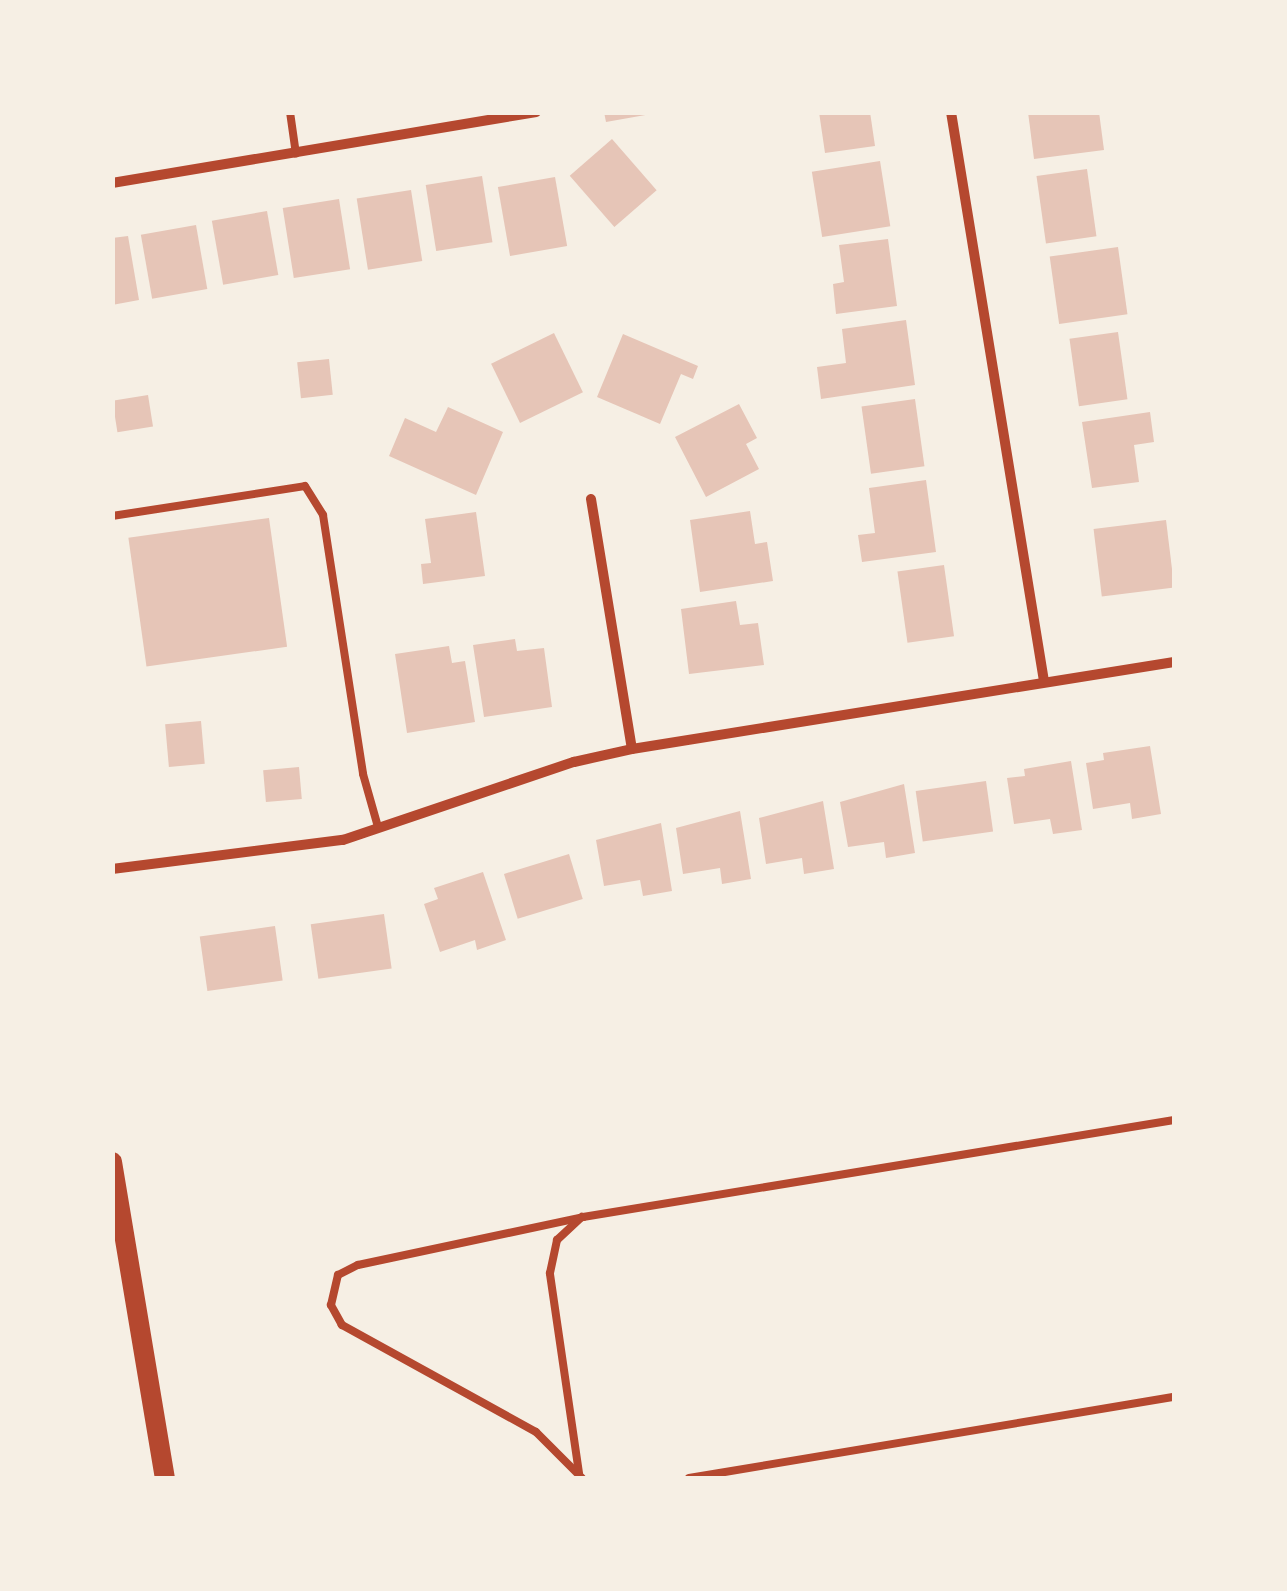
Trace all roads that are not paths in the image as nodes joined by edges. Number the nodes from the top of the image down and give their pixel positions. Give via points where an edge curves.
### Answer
1 (290, 112) edge
2 (536, 112) edge
3 (951, 112) edge
4 (296, 154) junction
5 (112, 183) edge
6 (591, 500) dead end
7 (112, 516) edge
8 (1174, 662) edge
9 (1044, 681) junction
10 (632, 749) junction
11 (378, 827) junction
12 (112, 869) edge
13 (1174, 1120) edge
14 (112, 1162) edge
15 (583, 1217) junction
16 (1174, 1397) edge
17 (749, 1468) junction
18 (580, 1476) edge
19 (166, 1478) edge
20 (689, 1478) edge
21 (740, 1478) edge

1 - 4 lane
2 - 4 street
3 - 9 street
4 - 5 street
6 - 10 street
7 - 11 lane via 305,486 323,515 363,774
8 - 9 street
9 - 10 street
10 - 11 street
11 - 12 street via 299,849
13 - 15 lane
14 - 19 main road
15 - 18 lane via 557,1240 550,1273
15 - 18 lane via 358,1265 338,1276 332,1305 342,1325 536,1432
16 - 17 lane
17 - 20 lane
17 - 21 lane

